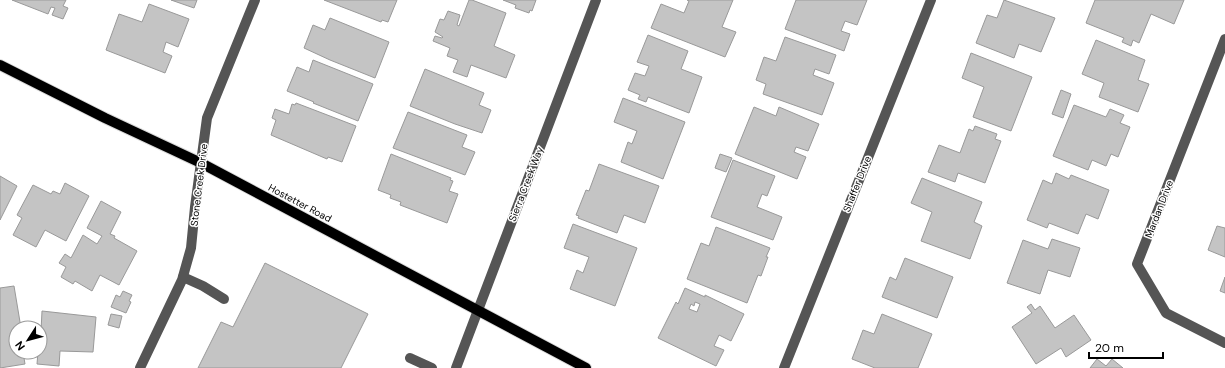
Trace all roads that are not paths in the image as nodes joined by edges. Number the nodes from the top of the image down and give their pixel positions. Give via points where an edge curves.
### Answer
1 (255, 0) edge
2 (596, 0) edge
3 (930, 0) edge
4 (1225, 39) edge
5 (0, 65) edge
6 (201, 163) junction
7 (182, 277) junction
8 (224, 299) dead end
9 (478, 311) junction
10 (1225, 343) edge
11 (410, 358) dead end
12 (140, 368) edge
13 (432, 368) edge
14 (456, 368) edge
15 (586, 368) edge
16 (784, 368) edge

1 - 6 street, Stone Creek Drive via 207,118
2 - 9 street, Sierra Creek Way
3 - 16 street, Shaffer Drive
4 - 10 street, Mardan Drive via 1137,264 1166,313
5 - 6 main road, Hostetter Road via 104,118
6 - 7 street, Stone Creek Drive via 191,248
6 - 9 main road, Hostetter Road
7 - 8 street
7 - 12 street, Stone Creek Drive
9 - 14 street, Sierra Creek Way
9 - 15 main road, Hostetter Road
11 - 13 street

